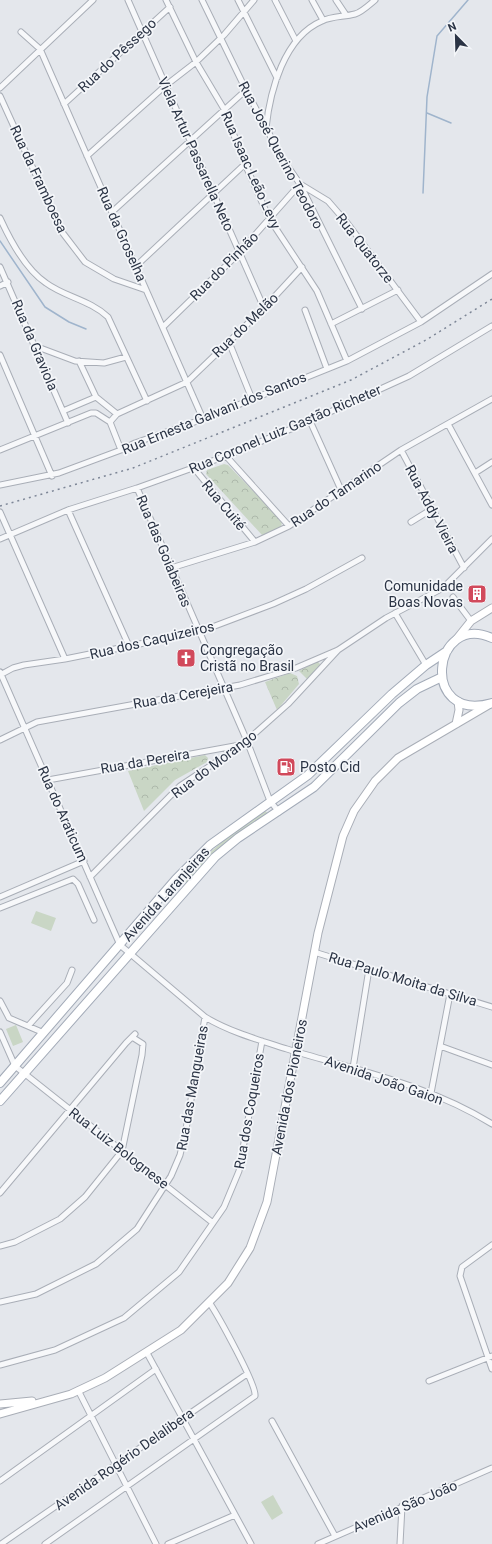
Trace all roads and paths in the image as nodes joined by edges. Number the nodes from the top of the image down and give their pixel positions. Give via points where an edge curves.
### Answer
1 (92, 0) edge
2 (128, 0) edge
3 (166, 0) edge
4 (202, 0) edge
5 (238, 0) edge
6 (254, 0) edge
7 (275, 0) edge
8 (312, 0) edge
9 (336, 0) edge
10 (375, 0) edge
11 (170, 7) junction
12 (244, 12) junction
13 (346, 15) junction
14 (323, 20) junction
15 (21, 32) dead end
16 (142, 32) junction
17 (220, 39) junction
18 (296, 41) junction
19 (40, 49) junction
20 (196, 62) junction
21 (277, 78) junction
22 (165, 86) junction
23 (0, 88) edge
24 (246, 90) junction
25 (0, 96) edge
26 (64, 104) junction
27 (224, 109) junction
28 (266, 129) junction
29 (190, 141) junction
30 (87, 156) junction
31 (245, 164) junction
32 (300, 184) junction
33 (213, 194) junction
34 (112, 212) junction
35 (0, 218) edge
36 (269, 218) junction
37 (240, 253) junction
38 (136, 266) junction
39 (0, 267) edge
40 (302, 267) junction
41 (492, 274) edge
42 (8, 282) junction
43 (0, 286) edge
44 (146, 290) junction
45 (398, 290) junction
46 (264, 308) junction
47 (362, 309) junction
48 (305, 310) dead end
49 (421, 322) junction
50 (331, 324) junction
51 (492, 326) edge
52 (163, 327) junction
53 (229, 342) junction
54 (35, 346) junction
55 (0, 355) edge
56 (126, 357) junction
57 (347, 360) junction
58 (79, 361) junction
59 (327, 369) junction
60 (187, 382) junction
61 (96, 397) junction
62 (252, 399) junction
63 (492, 399) edge
64 (147, 401) junction
65 (63, 411) junction
66 (118, 414) junction
67 (203, 419) junction
68 (310, 421) junction
69 (110, 422) junction
70 (68, 423) junction
71 (448, 424) junction
72 (35, 436) junction
73 (0, 450) edge
74 (121, 450) junction
75 (401, 450) junction
76 (226, 456) junction
77 (492, 462) edge
78 (193, 467) junction
79 (474, 474) junction
80 (52, 476) junction
81 (0, 485) edge
82 (137, 488) junction
83 (342, 492) junction
84 (492, 506) edge
85 (432, 509) junction
86 (68, 510) junction
87 (0, 512) edge
88 (411, 522) dead end
89 (3, 526) edge
90 (289, 526) junction
91 (9, 534) junction
92 (0, 539) edge
93 (492, 539) edge
94 (255, 542) junction
95 (362, 558) dead end
96 (171, 568) junction
97 (464, 568) junction
98 (453, 597) dead end
99 (492, 608) edge
100 (395, 613) junction
101 (471, 621) junction
102 (199, 632) junction
103 (492, 638) edge
104 (453, 643) junction
105 (129, 646) junction
106 (338, 650) junction
107 (447, 651) junction
108 (65, 659) junction
109 (426, 665) junction
110 (0, 674) edge
111 (442, 677) junction
112 (222, 688) junction
113 (458, 701) junction
114 (492, 703) edge
115 (456, 724) junction
116 (25, 729) junction
117 (0, 740) edge
118 (245, 743) junction
119 (48, 780) junction
120 (270, 801) junction
121 (279, 812) junction
122 (84, 861) junction
123 (90, 877) junction
124 (0, 897) edge
125 (0, 908) edge
126 (94, 920) dead end
127 (120, 944) junction
128 (130, 952) junction
129 (314, 952) junction
130 (369, 969) junction
131 (72, 970) dead end
132 (450, 994) junction
133 (0, 1001) edge
134 (492, 1007) edge
135 (205, 1016) junction
136 (28, 1026) junction
137 (0, 1032) edge
138 (44, 1032) junction
139 (262, 1041) junction
140 (440, 1046) junction
141 (296, 1052) junction
142 (492, 1065) edge
143 (15, 1066) junction
144 (353, 1068) junction
145 (24, 1074) junction
146 (0, 1083) edge
147 (431, 1093) junction
148 (0, 1101) edge
149 (71, 1110) junction
150 (491, 1122) edge
151 (122, 1151) junction
152 (166, 1185) junction
153 (0, 1193) edge
154 (213, 1223) junction
155 (492, 1244) edge
156 (0, 1246) edge
157 (0, 1302) edge
158 (209, 1302) junction
159 (147, 1353) junction
160 (489, 1357) edge
161 (0, 1365) edge
162 (156, 1368) junction
163 (492, 1369) edge
164 (247, 1374) junction
165 (429, 1381) dead end
166 (78, 1390) junction
167 (52, 1399) junction
168 (0, 1404) edge
169 (0, 1414) edge
170 (92, 1414) junction
171 (182, 1418) junction
172 (272, 1421) dead end
173 (194, 1439) junction
174 (116, 1464) junction
175 (492, 1468) edge
176 (0, 1481) edge
177 (127, 1486) junction
178 (402, 1506) junction
179 (235, 1515) junction
180 (335, 1536) junction
181 (1, 1544) edge
182 (45, 1544) edge
183 (156, 1544) edge
184 (168, 1544) edge
185 (250, 1544) edge
186 (318, 1544) edge
187 (400, 1544) edge

1 - 19 street
2 - 16 street, Viela Artur Passarella Neto
3 - 11 street, Rua Isaac Leão Levy
4 - 17 street, Rua José Querino Teodoro
5 - 12 street
6 - 12 street
7 - 18 street
8 - 14 street
9 - 13 street
10 - 13 street via 357,14
11 - 16 street, Rua do Pêssego
11 - 20 street, Rua Isaac Leão Levy
12 - 17 street
12 - 21 street
13 - 14 street
14 - 18 street via 312,26
15 - 19 street
16 - 22 street, Viela Artur Passarella Neto
16 - 26 street, Rua do Pêssego
17 - 20 street
17 - 24 street, Rua José Querino Teodoro
18 - 21 street
19 - 23 street
19 - 26 street, Rua da Groselha
20 - 22 street
20 - 27 street, Rua Isaac Leão Levy
21 - 28 street via 269,102
22 - 29 street, Viela Artur Passarella Neto
22 - 30 street
24 - 27 street
24 - 28 street, Rua José Querino Teodoro
25 - 44 street, Rua da Framboesa via 62,232 85,262 114,279
26 - 30 street, Rua da Groselha
27 - 29 street
27 - 31 street, Rua Isaac Leão Levy
28 - 32 street, Rua José Querino Teodoro
29 - 33 street, Viela Artur Passarella Neto
29 - 34 street
30 - 34 street, Rua da Groselha
31 - 33 street
31 - 36 street, Rua Isaac Leão Levy
32 - 36 street, Rua do Pinhão
32 - 45 street, Rua Quatorze via 333,207
32 - 47 street, Rua José Querino Teodoro
33 - 37 street, Viela Artur Passarella Neto
33 - 38 street
34 - 38 street, Rua da Groselha
35 - 56 street via 14,247 46,283 100,310 108,317
36 - 37 street, Rua do Pinhão
36 - 40 street, Rua Isaac Leão Levy
37 - 46 street, Viela Artur Passarella Neto
37 - 52 street, Rua do Pinhão
38 - 44 street, Rua da Groselha
39 - 42 street, Rua da Graviola
40 - 46 street, Rua do Melão
40 - 50 street, Rua Isaac Leão Levy via 317,291
41 - 49 street, Rua Ernesta Galvani dos Santos
42 - 43 street
42 - 54 street, Rua da Graviola
44 - 52 street, Rua da Groselha
45 - 47 street
45 - 49 street, Rua Quatorze
46 - 53 street, Rua do Melão
47 - 50 street
48 - 59 street
49 - 57 street, Rua Ernesta Galvani dos Santos
50 - 57 street, Rua Isaac Leão Levy
51 - 68 street, Rua Coronel Luiz Gastão Richeter via 410,376
52 - 60 street, Rua da Groselha
53 - 60 street, Rua do Melão
53 - 62 street
54 - 58 street
54 - 65 street, Rua da Graviola
55 - 72 street
56 - 58 street via 104,363
56 - 64 street
57 - 59 street, Rua Ernesta Galvani dos Santos
58 - 61 street
59 - 62 street, Rua Ernesta Galvani dos Santos
60 - 64 street, Rua do Melão
60 - 67 street, Rua da Groselha
61 - 65 street
61 - 66 street
62 - 67 street, Rua Ernesta Galvani dos Santos
63 - 71 street, Rua do Tamarino
64 - 66 street, Rua do Melão
65 - 70 street, Rua da Graviola
66 - 69 street
67 - 74 street, Rua Ernesta Galvani dos Santos
68 - 76 street, Rua Coronel Luiz Gastão Richeter
68 - 83 street
69 - 70 street via 96,413 91,413
69 - 74 street
70 - 72 street
71 - 75 street, Rua do Tamarino
71 - 79 street
72 - 73 street
72 - 80 street
74 - 80 street, Rua Ernesta Galvani dos Santos
75 - 83 street, Rua do Tamarino
75 - 85 street, Rua Addy Vieira
76 - 78 street, Rua Coronel Luiz Gastão Richeter
76 - 90 street
77 - 79 street
78 - 82 street, Rua Coronel Luiz Gastão Richeter
78 - 94 street, Rua Cuité
79 - 84 street
80 - 81 street, Rua Ernesta Galvani dos Santos
82 - 86 street, Rua Coronel Luiz Gastão Richeter
82 - 96 street, Rua das Goiabeiras
83 - 90 street, Rua do Tamarino
85 - 88 street
85 - 97 street, Rua Addy Vieira
86 - 91 street, Rua Coronel Luiz Gastão Richeter
86 - 105 street
87 - 89 street
89 - 91 street
90 - 94 street, Rua do Tamarino
91 - 92 street, Rua Coronel Luiz Gastão Richeter
91 - 108 street
93 - 97 street, Rua da Cerejeira
94 - 96 street, Rua do Tamarino
95 - 102 street, Rua dos Caquizeiros via 273,604
96 - 102 street, Rua das Goiabeiras
97 - 100 street, Rua da Cerejeira via 443,588
98 - 101 street
99 - 101 main road
100 - 106 street, Rua da Cerejeira
100 - 109 street
101 - 104 main road
102 - 105 street, Rua dos Caquizeiros
102 - 112 street, Rua das Goiabeiras
103 - 104 main road via 478,634 469,635
104 - 107 main road
105 - 108 street, Rua dos Caquizeiros
106 - 112 street, Rua da Cerejeira via 296,668
106 - 118 street, Rua do Morango via 304,689
107 - 109 main road, Avenida Laranjeiras
107 - 111 main road via 441,668
108 - 110 street, Rua dos Caquizeiros via 24,665
109 - 120 main road, Avenida Laranjeiras via 372,712 308,775
110 - 116 street, Rua do Araticum
111 - 113 main road via 445,687
111 - 121 main road, Avenida Laranjeiras via 417,689 399,703 314,787
112 - 116 street, Rua da Cerejeira via 37,722
112 - 118 street, Rua das Goiabeiras
113 - 114 main road via 469,706
113 - 115 main road
114 - 115 main road, Avenida dos Pioneiros
115 - 129 main road, Avenida dos Pioneiros via 398,758 375,781 354,811 335,862
116 - 117 street, Rua da Cerejeira
116 - 119 street, Rua do Araticum
118 - 119 street, Rua da Pereira
118 - 120 street, Rua das Goiabeiras
118 - 123 street, Rua do Morango via 180,786
119 - 122 street, Rua do Araticum
120 - 121 street, Rua das Goiabeiras
120 - 127 main road, Avenida Laranjeiras via 210,845 176,879
121 - 128 main road, Avenida Laranjeiras via 238,838 215,857
122 - 123 street, Rua do Araticum
122 - 124 street
123 - 127 street, Rua do Araticum
125 - 126 street via 73,879 78,884
127 - 128 street, Rua do Araticum
127 - 138 main road, Avenida Laranjeiras
128 - 135 street, Rua das Mangueiras
128 - 145 main road, Avenida Laranjeiras
129 - 130 street, Rua Paulo Moita da Silva
129 - 141 main road, Avenida dos Pioneiros
130 - 132 street, Rua Paulo Moita da Silva
130 - 144 street
131 - 136 street via 67,983
132 - 134 street, Rua Paulo Moita da Silva
132 - 140 street
133 - 136 street via 9,1018
135 - 139 street, Rua das Mangueiras via 218,1024
135 - 152 street, Rua das Mangueiras via 186,1129 178,1160
136 - 138 street
137 - 143 street
138 - 143 main road, Avenida Laranjeiras
139 - 141 street, Rua das Mangueiras
139 - 154 street, Rua dos Coqueiros via 239,1171 228,1198
140 - 142 street
140 - 147 street
141 - 144 street, Avenida João Gaion
141 - 158 main road, Avenida dos Pioneiros via 267,1202 250,1248 228,1283
143 - 145 street, Rua Luiz Bolognese
143 - 146 main road, Avenida Laranjeiras
144 - 147 street, Avenida João Gaion
145 - 148 main road, Avenida Laranjeiras
145 - 149 street, Rua Luiz Bolognese
147 - 150 street, Avenida João Gaion
149 - 151 street, Rua Luiz Bolognese
149 - 151 street via 134,1036 143,1044 142,1055
149 - 153 street
151 - 152 street, Rua Luiz Bolognese
151 - 156 street via 85,1197 60,1219 15,1242
152 - 154 street, Rua Luiz Bolognese
152 - 157 street, Rua das Mangueiras via 137,1229 96,1264 36,1294
154 - 161 street, Rua dos Coqueiros via 179,1272 124,1318 56,1350
155 - 160 street via 462,1267 460,1276
158 - 159 main road, Avenida dos Pioneiros via 181,1330
158 - 164 street
159 - 162 street
159 - 166 main road, Avenida dos Pioneiros via 105,1378
160 - 163 street
160 - 165 street
162 - 170 street
162 - 171 street
164 - 171 street, Avenida Rogério Delalibera
164 - 173 street, Avenida Rogério Delalibera via 256,1396
166 - 167 main road, Avenida dos Pioneiros
166 - 170 street
167 - 168 main road
167 - 169 main road
170 - 174 street
170 - 176 street
171 - 173 street
171 - 174 street, Avenida Rogério Delalibera
172 - 180 street
173 - 177 street, Avenida Rogério Delalibera
173 - 179 street
174 - 177 street
174 - 181 street, Avenida Rogério Delalibera
175 - 178 street, Avenida São João
177 - 182 street, Avenida Rogério Delalibera
177 - 183 street
178 - 180 street, Avenida São João
178 - 187 street
179 - 184 street
179 - 185 street
180 - 186 street, Avenida São João

